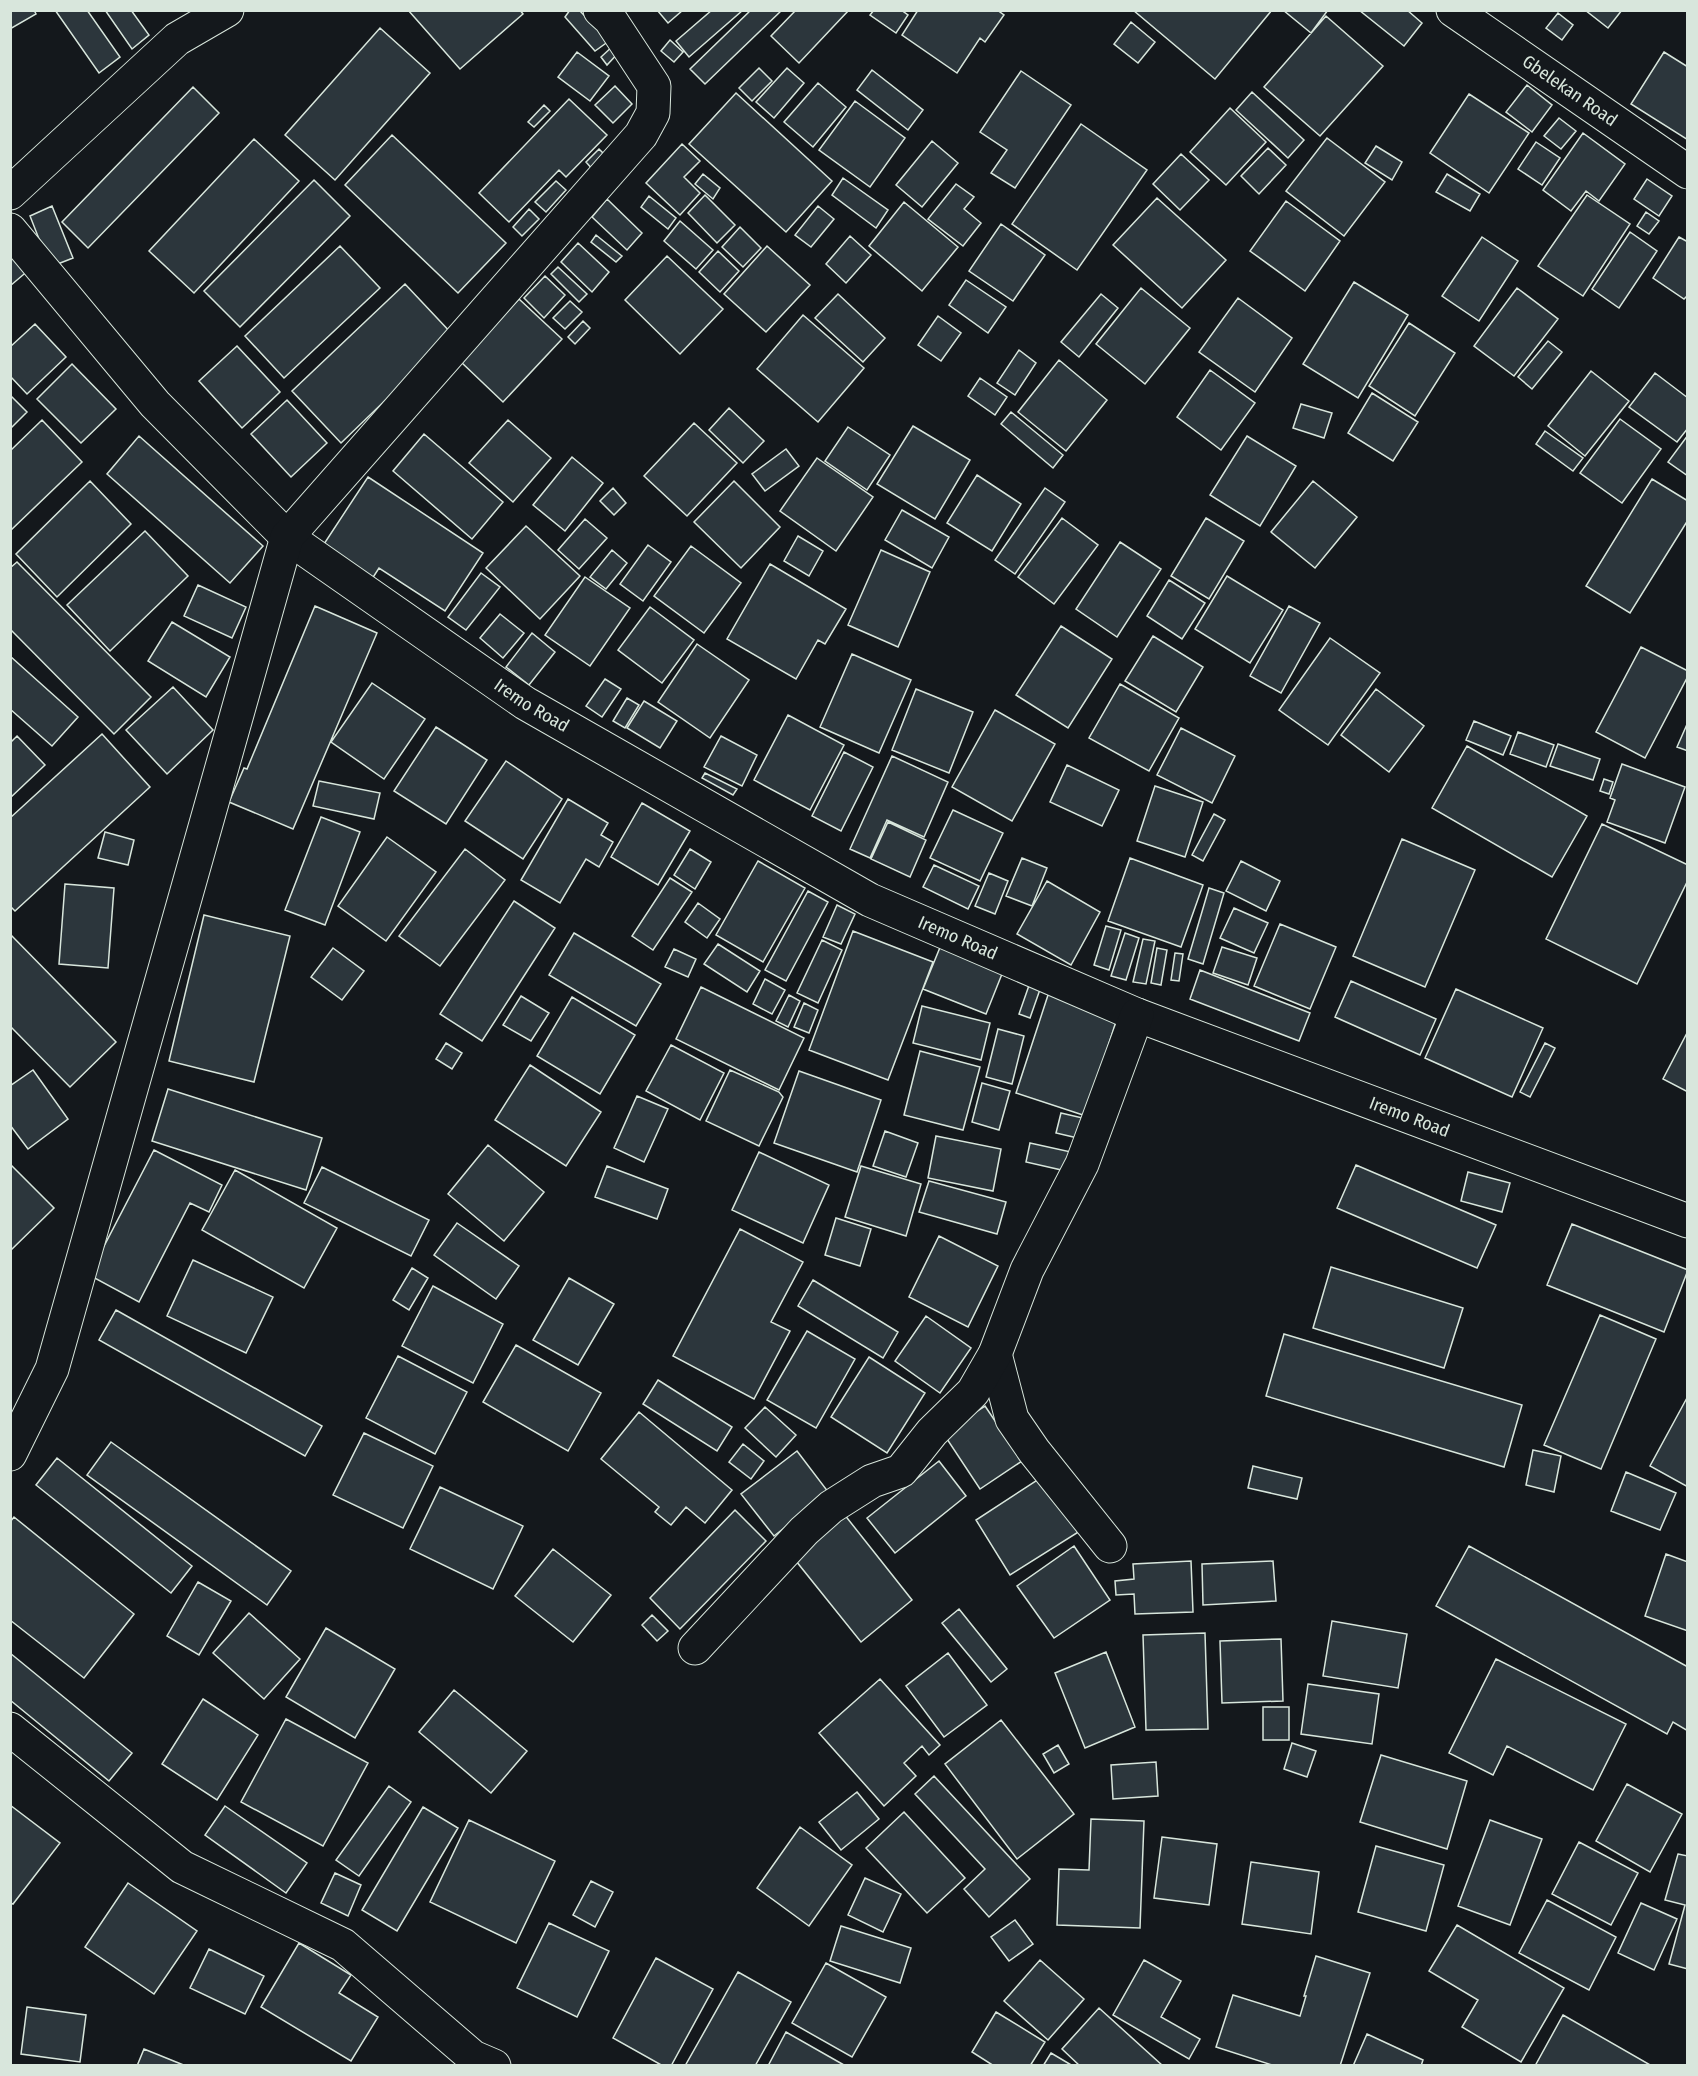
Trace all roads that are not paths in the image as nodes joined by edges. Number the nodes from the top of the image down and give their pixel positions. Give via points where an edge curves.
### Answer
1 (227, 10) edge
2 (600, 10) edge
3 (1453, 10) edge
4 (1688, 172) edge
5 (10, 193) edge
6 (10, 230) edge
7 (287, 537) junction
8 (1137, 1015) junction
9 (1688, 1221) edge
10 (995, 1354) junction
11 (10, 1454) edge
12 (1110, 1546) dead end
13 (695, 1648) dead end
14 (10, 1729) edge
15 (494, 2066) edge

1 - 5 street via 177,39
2 - 7 street via 610,19 654,87 653,112 641,135
3 - 4 street, Gbelekan Road
6 - 7 street, Iremo Road via 155,404
7 - 8 street, Iremo Road via 525,703 870,900
7 - 11 street via 52,1369
8 - 9 street, Iremo Road
8 - 10 street via 1082,1164 1027,1270
10 - 12 street via 1012,1419
10 - 13 street via 973,1392 932,1432 901,1471 872,1481 831,1507
14 - 15 street via 182,1867 342,1945 473,2057

